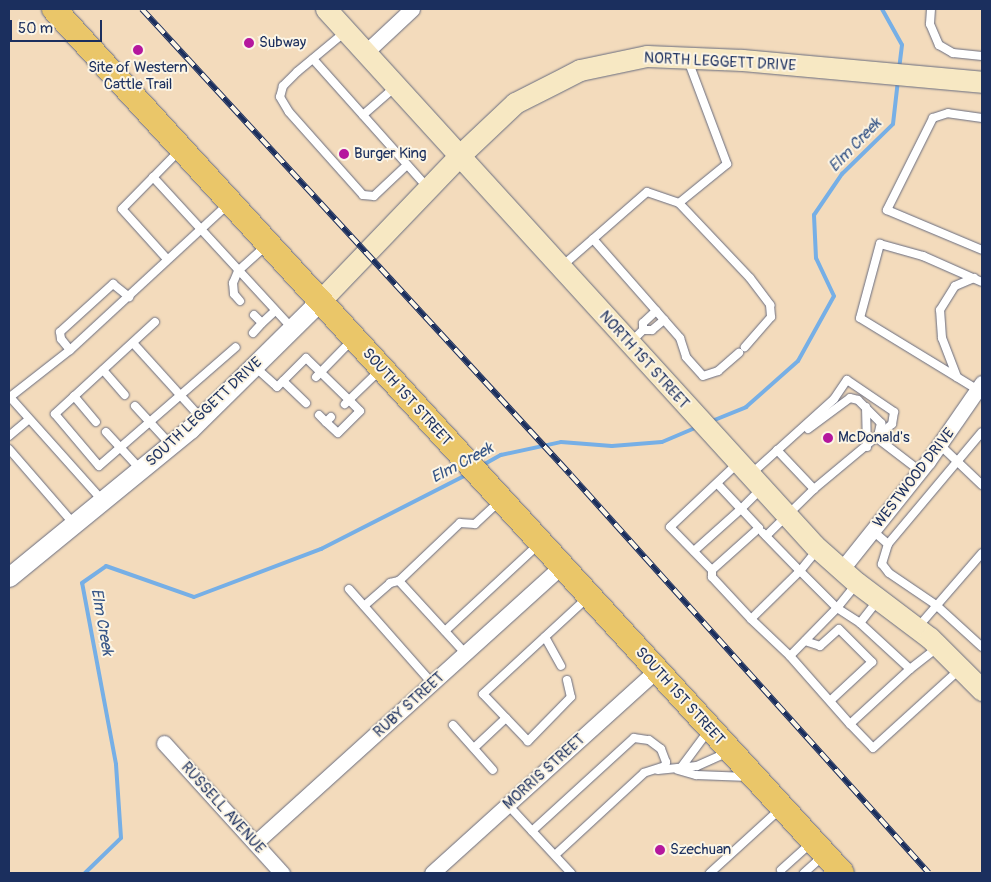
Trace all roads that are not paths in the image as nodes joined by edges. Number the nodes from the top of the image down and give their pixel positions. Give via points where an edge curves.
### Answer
1 (54, 9) edge
2 (326, 9) edge
3 (412, 9) edge
4 (931, 9) edge
5 (346, 30) junction
6 (366, 52) junction
7 (982, 56) edge
8 (687, 58) junction
9 (313, 59) junction
10 (982, 82) edge
11 (396, 86) junction
12 (363, 115) junction
13 (982, 118) edge
14 (181, 149) junction
15 (459, 156) junction
16 (407, 164) junction
17 (153, 177) junction
18 (428, 188) junction
19 (230, 203) junction
20 (679, 203) junction
21 (200, 229) junction
22 (593, 239) junction
23 (268, 244) junction
24 (982, 250) edge
25 (366, 254) joint
26 (167, 259) junction
27 (560, 268) junction
28 (238, 271) junction
29 (974, 278) junction
30 (982, 282) edge
31 (129, 297) junction
32 (240, 301) dead end
33 (319, 302) junction
34 (275, 311) junction
35 (656, 311) junction
36 (254, 315) dead end
37 (664, 320) junction
38 (156, 322) dead end
39 (262, 324) junction
40 (292, 328) junction
41 (253, 333) dead end
42 (636, 337) junction
43 (354, 339) junction
44 (132, 342) junction
45 (236, 347) dead end
46 (70, 350) junction
47 (254, 366) junction
48 (381, 369) junction
49 (102, 370) junction
50 (319, 375) junction
51 (957, 377) junction
52 (283, 381) junction
53 (979, 394) edge
54 (125, 395) dead end
55 (74, 396) junction
56 (182, 396) junction
57 (9, 398) edge
58 (347, 402) junction
59 (306, 403) dead end
60 (135, 406) dead end
61 (866, 407) junction
62 (319, 415) dead end
63 (201, 418) junction
64 (29, 419) junction
65 (96, 422) dead end
66 (151, 423) junction
67 (106, 432) dead end
68 (982, 432) edge
69 (9, 436) edge
70 (877, 438) junction
71 (789, 440) junction
72 (976, 440) junction
73 (171, 445) junction
74 (940, 445) junction
75 (982, 446) edge
76 (867, 447) junction
77 (122, 448) junction
78 (9, 449) edge
79 (777, 450) junction
80 (956, 461) junction
81 (744, 469) junction
82 (141, 470) junction
83 (920, 471) junction
84 (717, 483) junction
85 (982, 485) edge
86 (814, 489) junction
87 (498, 498) junction
88 (102, 500) junction
89 (741, 509) junction
90 (786, 516) junction
91 (74, 523) junction
92 (759, 528) junction
93 (873, 531) junction
94 (766, 536) junction
95 (540, 543) junction
96 (888, 544) junction
97 (818, 548) junction
98 (694, 551) junction
99 (982, 553) edge
100 (562, 566) junction
101 (712, 570) junction
102 (800, 571) junction
103 (9, 577) edge
104 (849, 577) junction
105 (399, 581) junction
106 (349, 590) dead end
107 (589, 596) junction
108 (879, 600) junction
109 (936, 604) junction
110 (364, 606) junction
111 (837, 608) junction
112 (751, 619) junction
113 (860, 623) junction
114 (916, 628) junction
115 (445, 631) junction
116 (544, 637) junction
117 (805, 641) junction
118 (939, 646) junction
119 (982, 647) edge
120 (465, 653) junction
121 (790, 656) junction
122 (561, 666) dead end
123 (961, 668) junction
124 (910, 669) junction
125 (657, 670) junction
126 (567, 680) dead end
127 (432, 683) junction
128 (982, 690) edge
129 (830, 701) junction
130 (506, 718) junction
131 (850, 724) junction
132 (453, 725) dead end
133 (710, 729) junction
134 (164, 742) dead end
135 (474, 748) junction
136 (730, 750) junction
137 (493, 770) dead end
138 (658, 770) junction
139 (678, 770) junction
140 (754, 777) junction
141 (508, 805) junction
142 (782, 808) junction
143 (532, 830) junction
144 (255, 843) junction
145 (819, 848) junction
146 (555, 856) junction
147 (781, 870) dead end
148 (282, 873) edge
149 (432, 873) edge
150 (571, 873) edge
151 (710, 873) edge
152 (804, 873) edge
153 (842, 873) edge

1 - 14 main road, SOUTH 1ST STREET
2 - 5 main road, NORTH 1ST STREET
3 - 6 street
4 - 7 lane via 930,24 939,45 953,53
5 - 6 main road, NORTH 1ST STREET
5 - 9 lane
6 - 11 main road, NORTH 1ST STREET
8 - 10 main road, NORTH LEGGETT DRIVE
8 - 15 main road, NORTH LEGGETT DRIVE via 647,56 580,70 515,103
8 - 20 lane via 727,164
9 - 12 lane
9 - 16 lane via 283,86 280,97 289,112 363,195 374,196
11 - 12 lane
11 - 15 main road, NORTH 1ST STREET
12 - 16 lane
13 - 24 lane via 948,113 933,118 887,210
14 - 17 lane
14 - 19 main road, SOUTH 1ST STREET
15 - 18 main road, NORTH LEGGETT DRIVE
15 - 27 main road, NORTH 1ST STREET
16 - 18 lane
17 - 21 lane
17 - 26 lane via 122,209
18 - 25 main road, NORTH LEGGETT DRIVE
19 - 21 lane
19 - 23 main road, SOUTH 1ST STREET
20 - 22 lane via 646,192
20 - 37 lane via 750,278 770,305 771,317 718,371 702,376 686,357 680,338
21 - 26 lane
21 - 28 lane
22 - 27 lane
22 - 35 lane
23 - 28 lane
23 - 33 main road, SOUTH 1ST STREET
25 - 33 main road, SOUTH LEGGETT DRIVE
26 - 31 lane
27 - 42 main road, NORTH 1ST STREET
28 - 32 lane via 233,283 234,294
28 - 34 lane
29 - 30 lane
29 - 51 lane via 955,286 940,310 942,338
29 - 51 lane via 923,256 880,244 860,318
31 - 46 lane
31 - 46 lane via 117,284 106,290 60,332 61,340
33 - 40 street, SOUTH LEGGETT DRIVE
33 - 43 main road, SOUTH 1ST STREET
34 - 39 lane
34 - 40 lane
35 - 37 lane
35 - 42 lane via 643,323
36 - 39 lane
37 - 42 lane
38 - 44 lane
39 - 41 lane
40 - 47 street, SOUTH LEGGETT DRIVE
42 - 81 main road, NORTH 1ST STREET via 687,408
43 - 48 main road, SOUTH 1ST STREET
43 - 50 lane
44 - 49 lane
44 - 56 lane
45 - 56 lane
46 - 57 lane
47 - 52 lane via 278,387
47 - 63 street, SOUTH LEGGETT DRIVE
48 - 58 lane
48 - 87 main road, SOUTH 1ST STREET
49 - 54 lane
49 - 55 lane
50 - 52 lane via 306,358
50 - 58 lane
51 - 53 lane
52 - 59 lane via 301,393
53 - 74 street, WESTWOOD DRIVE
55 - 65 lane
55 - 77 lane via 55,414 55,418 99,466
56 - 63 lane
56 - 66 lane
57 - 64 lane
58 - 62 lane via 360,411 338,433 329,420
60 - 66 lane
61 - 70 lane via 881,423
61 - 71 lane via 850,398 838,403 799,437
61 - 76 lane
63 - 73 street, SOUTH LEGGETT DRIVE
64 - 69 lane
64 - 88 lane
66 - 73 lane
66 - 77 lane
67 - 77 lane
68 - 72 lane
70 - 71 lane via 892,424 894,412 847,380 834,399
70 - 76 lane
70 - 83 lane
71 - 79 lane
72 - 75 lane
72 - 80 lane
73 - 82 street, SOUTH LEGGETT DRIVE
74 - 80 lane
74 - 83 street, WESTWOOD DRIVE
76 - 86 lane
77 - 82 lane
78 - 91 lane
79 - 81 lane
79 - 86 lane
80 - 85 lane
80 - 96 lane
81 - 84 lane
81 - 89 lane
81 - 90 main road, NORTH 1ST STREET
82 - 88 street, SOUTH LEGGETT DRIVE
83 - 93 street, WESTWOOD DRIVE
84 - 89 lane
84 - 98 lane via 670,527
86 - 90 lane
87 - 95 main road, SOUTH 1ST STREET
87 - 105 lane via 476,524 460,523
88 - 91 street, SOUTH LEGGETT DRIVE
89 - 92 lane
89 - 98 lane
90 - 94 lane
90 - 97 main road, NORTH 1ST STREET
91 - 103 street, SOUTH LEGGETT DRIVE
92 - 94 lane
92 - 101 lane
93 - 96 lane
93 - 104 street, WESTWOOD DRIVE
94 - 102 lane
95 - 100 main road, SOUTH 1ST STREET
95 - 115 lane
96 - 109 lane via 882,564 889,573
97 - 102 lane
97 - 104 main road, NORTH 1ST STREET
98 - 101 lane
99 - 109 lane
100 - 107 main road, SOUTH 1ST STREET
100 - 120 street, RUBY STREET
101 - 112 lane via 712,577
102 - 111 lane
102 - 112 lane
104 - 108 main road, NORTH 1ST STREET
104 - 111 lane
105 - 110 lane via 390,583
105 - 115 lane
106 - 110 lane
107 - 116 lane
107 - 125 main road, SOUTH 1ST STREET
108 - 113 lane
108 - 114 main road, NORTH 1ST STREET
109 - 114 lane
109 - 119 lane
110 - 127 lane
111 - 113 lane
111 - 117 lane
112 - 121 lane
113 - 124 lane
114 - 118 main road, NORTH 1ST STREET
115 - 120 lane
116 - 122 lane
116 - 130 lane via 484,694
117 - 121 lane
117 - 129 lane via 820,646 839,629 872,662
118 - 123 main road, NORTH 1ST STREET
118 - 124 lane
120 - 127 street, RUBY STREET
121 - 129 lane
123 - 128 main road, NORTH 1ST STREET
123 - 131 lane via 873,748
124 - 131 lane
125 - 133 main road, SOUTH 1ST STREET
125 - 141 street, MORRIS STREET
126 - 130 lane via 571,697 528,741
127 - 144 street, RUBY STREET
129 - 131 lane
130 - 135 lane
132 - 135 lane
133 - 136 main road, SOUTH 1ST STREET
133 - 139 lane via 691,758
134 - 144 street, RUSSELL AVENUE
135 - 137 lane
136 - 139 lane via 714,760
136 - 140 main road, SOUTH 1ST STREET
138 - 139 lane
138 - 143 lane via 666,762 661,749 649,740 634,738
138 - 146 lane via 644,772
139 - 140 lane via 696,776
140 - 142 main road, SOUTH 1ST STREET
141 - 143 lane
141 - 149 street, MORRIS STREET
142 - 145 main road, SOUTH 1ST STREET
142 - 151 lane
143 - 146 lane
144 - 148 street, RUSSELL AVENUE
145 - 147 lane
145 - 152 lane
145 - 153 main road, SOUTH 1ST STREET
146 - 150 lane

